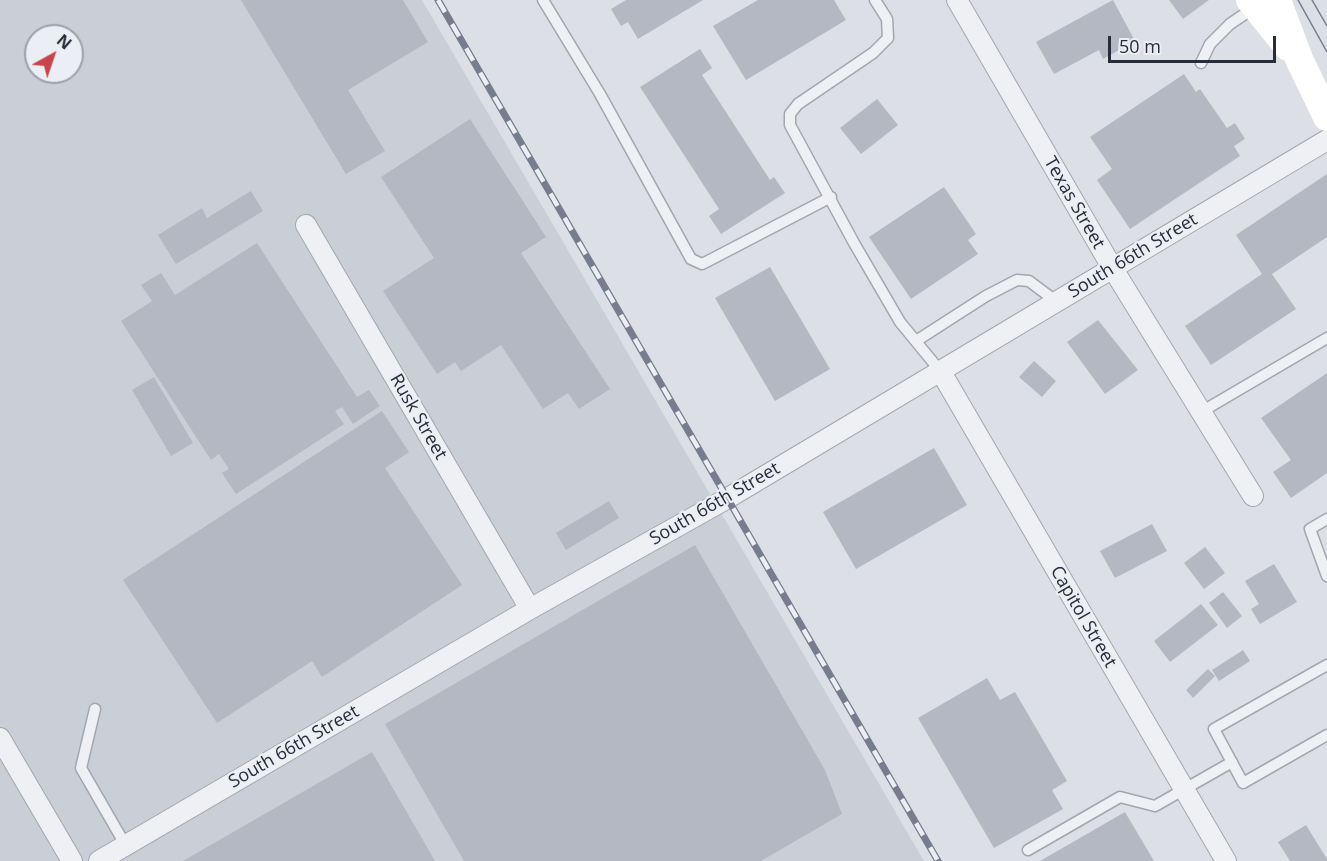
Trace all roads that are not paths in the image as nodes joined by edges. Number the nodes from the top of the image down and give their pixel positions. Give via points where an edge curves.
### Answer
1 (543, 0) edge
2 (875, 0) edge
3 (957, 0) edge
4 (1261, 2) edge
5 (1201, 63) dead end
6 (1327, 117) edge
7 (1327, 140) edge
8 (831, 197) junction
9 (306, 225) dead end
10 (1113, 269) junction
11 (1057, 302) junction
12 (1327, 338) edge
13 (916, 341) junction
14 (941, 372) junction
15 (1202, 412) junction
16 (1253, 496) dead end
17 (1327, 519) edge
18 (1327, 576) edge
19 (530, 609) junction
20 (1327, 665) edge
21 (94, 709) dead end
22 (1327, 735) edge
23 (0, 738) edge
24 (1232, 762) junction
25 (1185, 790) junction
26 (126, 846) junction
27 (1028, 850) dead end
28 (72, 861) edge
29 (99, 861) edge
30 (1226, 861) edge

1 - 8 lane via 691,259 702,264
2 - 8 lane via 887,19 888,38 790,114 790,125
3 - 10 street, Texas Street
4 - 5 lane via 1210,44
4 - 6 main road via 1299,59
7 - 10 street, South 66th Street
8 - 13 lane via 900,322
9 - 19 street, Rusk Street
10 - 11 street, South 66th Street
10 - 15 street, Texas Street
11 - 13 lane via 1029,281 1017,280
11 - 14 street, South 66th Street
12 - 15 lane
13 - 14 lane
14 - 19 street, South 66th Street
14 - 25 street, Capitol Street
15 - 16 street, Texas Street
17 - 18 lane via 1310,529
19 - 26 street, South 66th Street
20 - 24 lane via 1214,729
21 - 26 lane via 81,768
22 - 24 lane via 1244,783
23 - 28 street
24 - 25 lane
25 - 27 lane via 1155,806 1120,797
25 - 30 street, Capitol Street
26 - 29 street, South 66th Street

